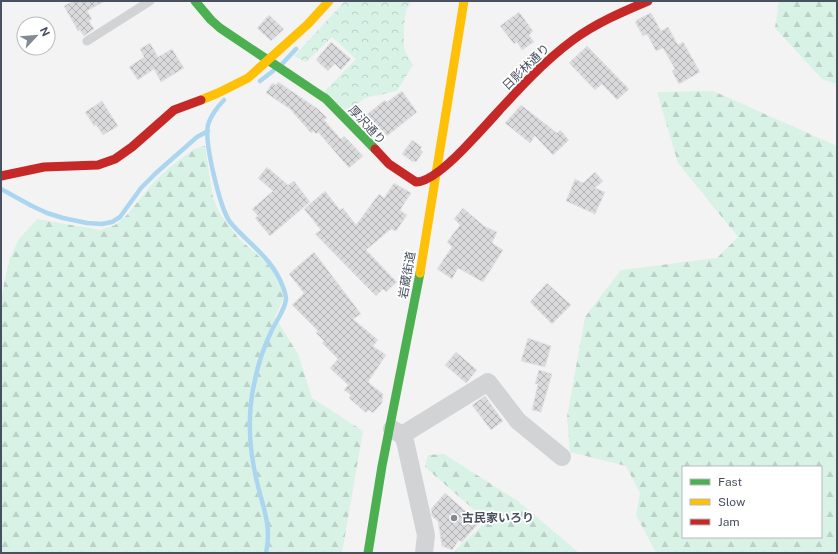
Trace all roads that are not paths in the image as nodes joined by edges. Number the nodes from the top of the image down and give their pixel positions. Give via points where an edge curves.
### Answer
1 (150, 1) edge
2 (196, 1) edge
3 (329, 1) edge
4 (464, 1) edge
5 (648, 1) edge
6 (87, 41) dead end
7 (269, 60) junction
8 (436, 171) junction
9 (1, 176) edge
10 (395, 431) junction
11 (562, 457) dead end
12 (368, 553) edge
13 (424, 553) edge

1 - 6 lane
2 - 7 street via 220,28
3 - 7 street
4 - 8 street, 岩蔵街道
5 - 8 street, 日影林通り via 611,17 573,40 528,80 455,159
7 - 8 street, 厚沢通り via 326,99 375,152 405,176 420,182
7 - 9 street via 238,84 182,106 166,116 115,159 98,165 44,167
8 - 10 street, 岩蔵街道
10 - 11 street via 488,382 518,421
10 - 12 street, 岩蔵街道
10 - 13 street via 405,441 426,535

